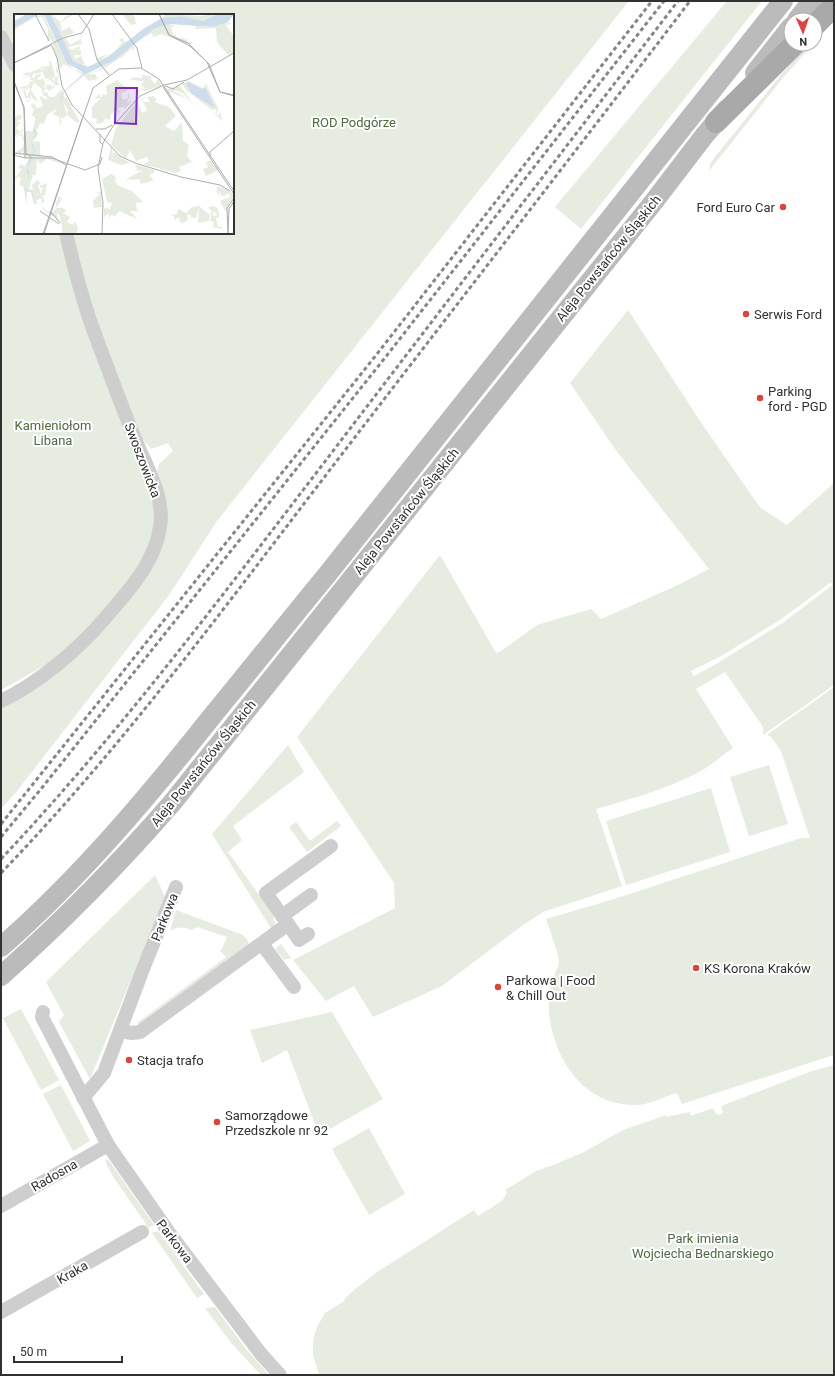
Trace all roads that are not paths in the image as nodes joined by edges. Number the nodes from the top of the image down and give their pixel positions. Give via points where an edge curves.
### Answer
1 (782, 1) edge
2 (812, 1) edge
3 (834, 6) edge
4 (803, 12) edge
5 (823, 17) edge
6 (1, 37) edge
7 (783, 37) edge
8 (787, 52) edge
9 (14, 63) edge
10 (716, 122) junction
11 (66, 234) edge
12 (1, 701) edge
13 (331, 846) dead end
14 (176, 887) dead end
15 (311, 895) dead end
16 (285, 920) junction
17 (308, 934) dead end
18 (262, 944) junction
19 (1, 947) edge
20 (1, 976) edge
21 (294, 987) dead end
22 (43, 1012) dead end
23 (120, 1031) junction
24 (83, 1098) junction
25 (108, 1145) junction
26 (1, 1206) edge
27 (142, 1232) dead end
28 (1, 1312) edge
29 (280, 1375) edge

1 - 19 main road, Aleja Powstańców Śląskich via 184,752 99,850
2 - 4 main road
3 - 5 main road
6 - 9 street
7 - 10 main road, Aleja Powstańców Śląskich
8 - 10 main road
10 - 20 main road, Aleja Powstańców Śląskich via 172,803 114,869 55,928
11 - 12 street, Swoszowicka via 77,280 95,335 155,486 161,514 160,528 151,555 142,571 94,630 43,676
13 - 16 street via 266,894
14 - 23 street, Parkowa
15 - 16 street
16 - 17 street via 299,940
16 - 18 street
18 - 21 street
18 - 23 street via 140,1032
22 - 24 street, Parkowa via 42,1017
23 - 24 street, Parkowa via 104,1073
24 - 25 street, Parkowa
25 - 26 street, Radosna
25 - 29 street, Parkowa via 170,1234 261,1354
27 - 28 street, Kraka

